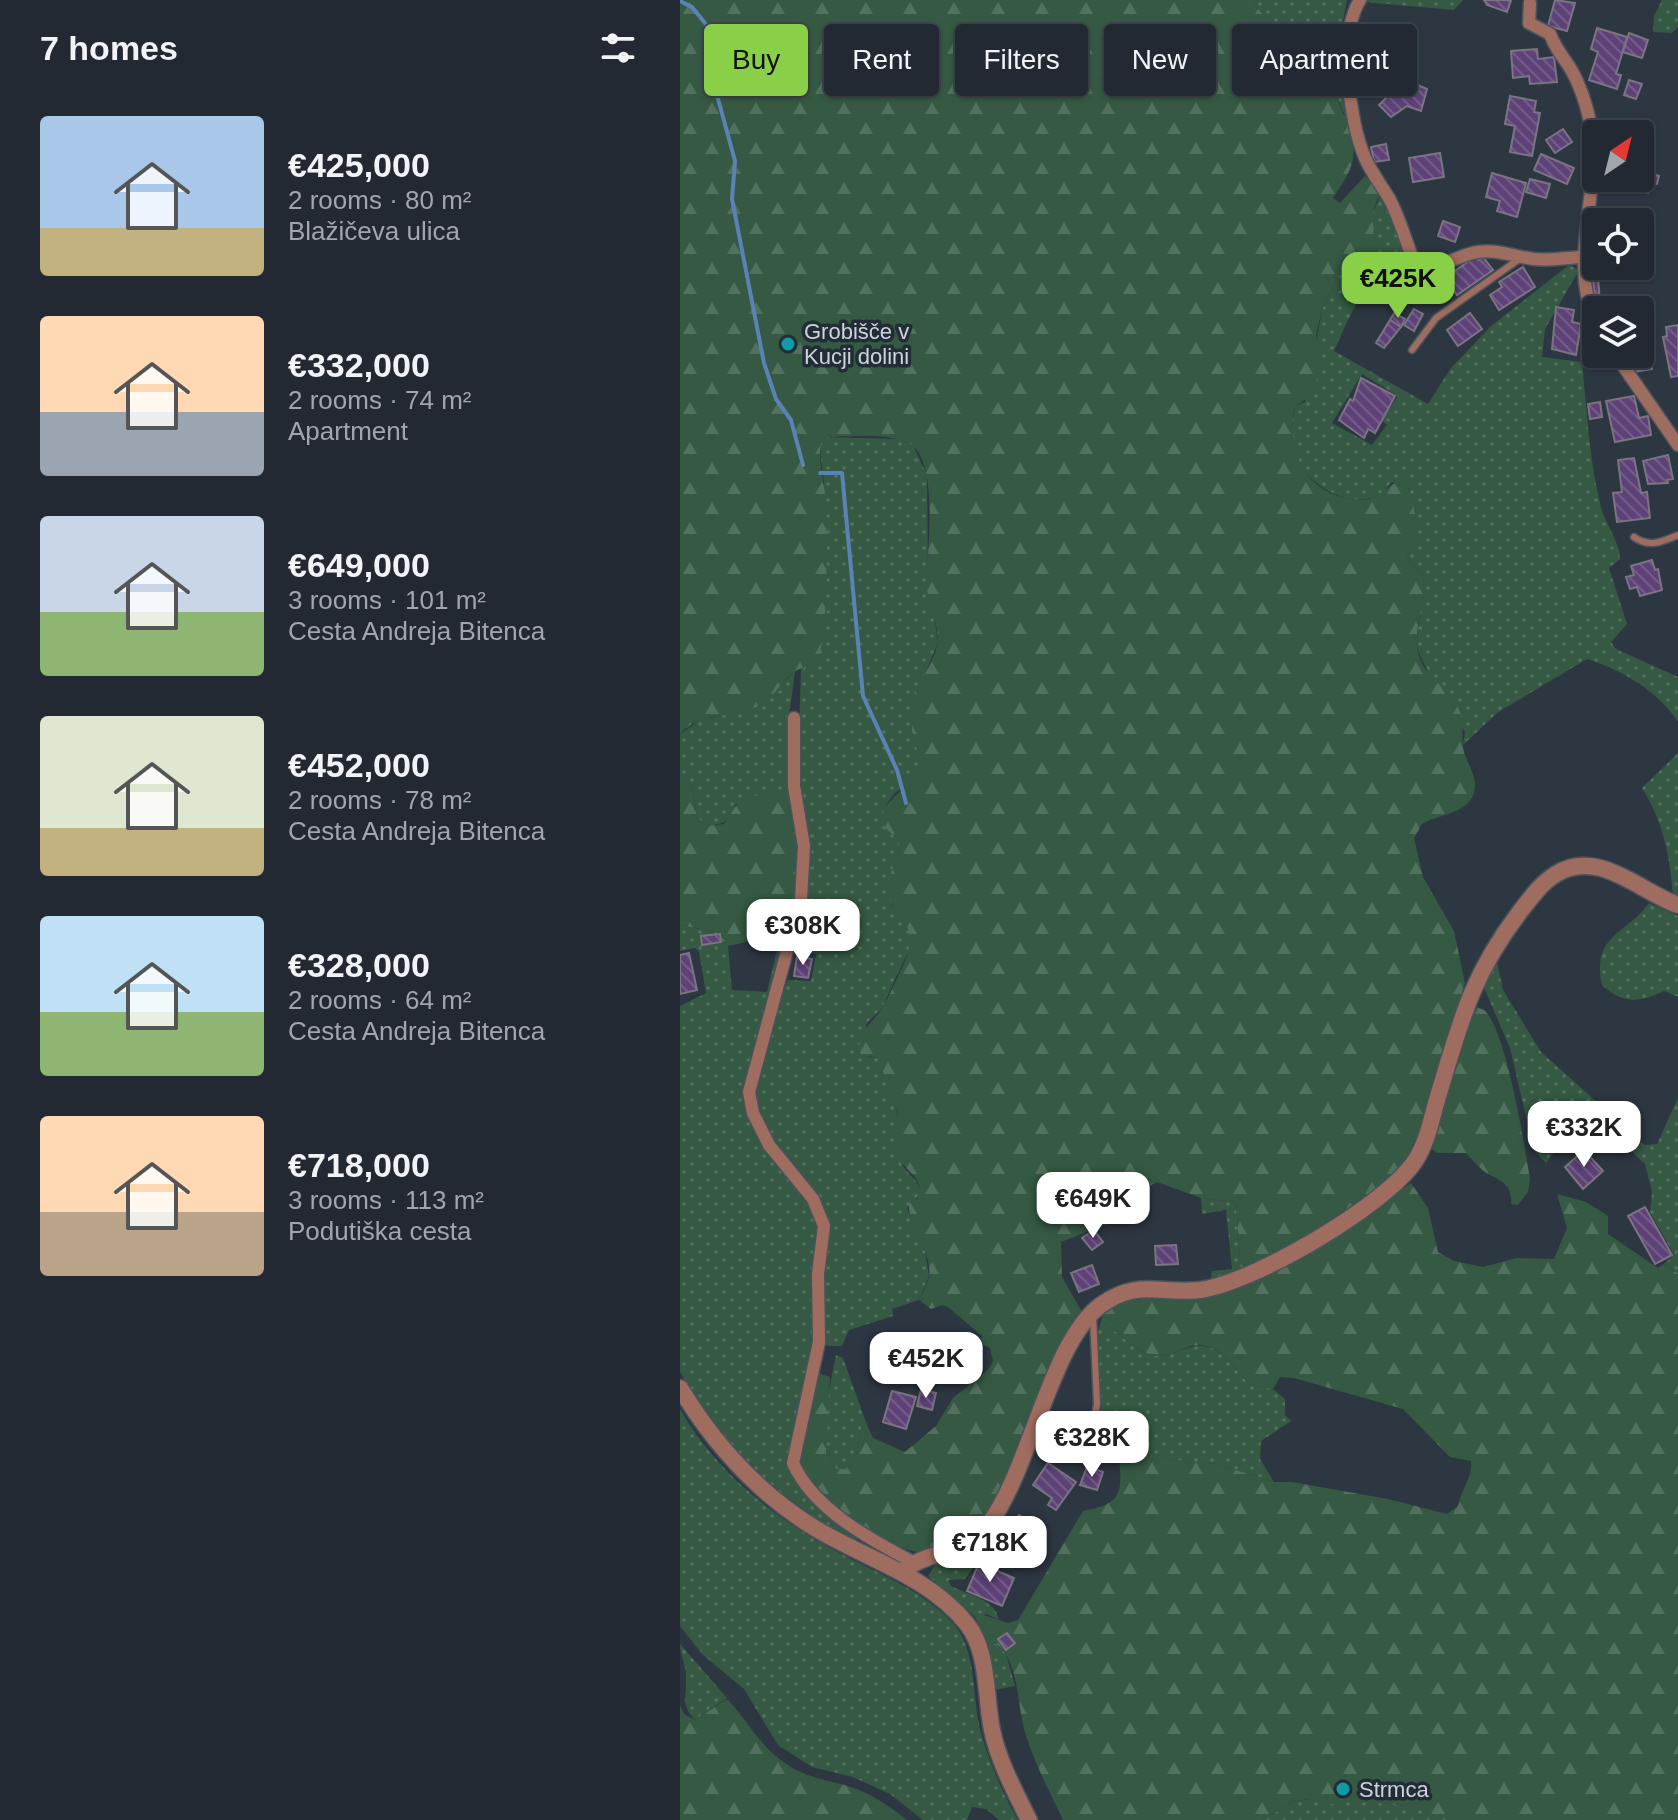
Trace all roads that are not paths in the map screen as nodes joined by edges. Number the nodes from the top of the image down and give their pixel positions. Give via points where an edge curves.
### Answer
1 (1360, 0) edge
2 (1530, 3) dead end
3 (1588, 208) edge
4 (1522, 257) junction
5 (1582, 257) edge
6 (1412, 350) dead end
7 (1625, 368) edge
8 (1678, 445) edge
9 (1678, 535) edge
10 (1634, 537) dead end
11 (794, 718) dead end
12 (1678, 905) edge
13 (1092, 1312) junction
14 (680, 1388) edge
15 (1089, 1447) dead end
16 (908, 1567) junction
17 (1029, 1820) edge

1 - 4 street via 1348,25 1347,45 1355,129 1413,259 1435,267 1476,252
2 - 3 street via 1529,23 1550,34 1569,66 1589,121 1593,144
4 - 5 street
4 - 6 lane via 1436,318
7 - 8 street
9 - 10 lane via 1643,544
11 - 16 street via 794,786 804,846 801,899 749,1092 769,1145 813,1199 824,1226 819,1342 793,1463 801,1481 822,1502
12 - 13 street via 1592,865 1572,866 1554,875 1533,894 1475,979 1425,1137 1408,1171 1365,1206 1270,1265 1199,1290 1145,1287 1121,1293
13 - 15 lane via 1097,1404
13 - 16 street via 1060,1365 1011,1488 989,1524 950,1553
14 - 16 street via 722,1451 769,1494 812,1527
16 - 17 street via 968,1626 985,1675 992,1732

